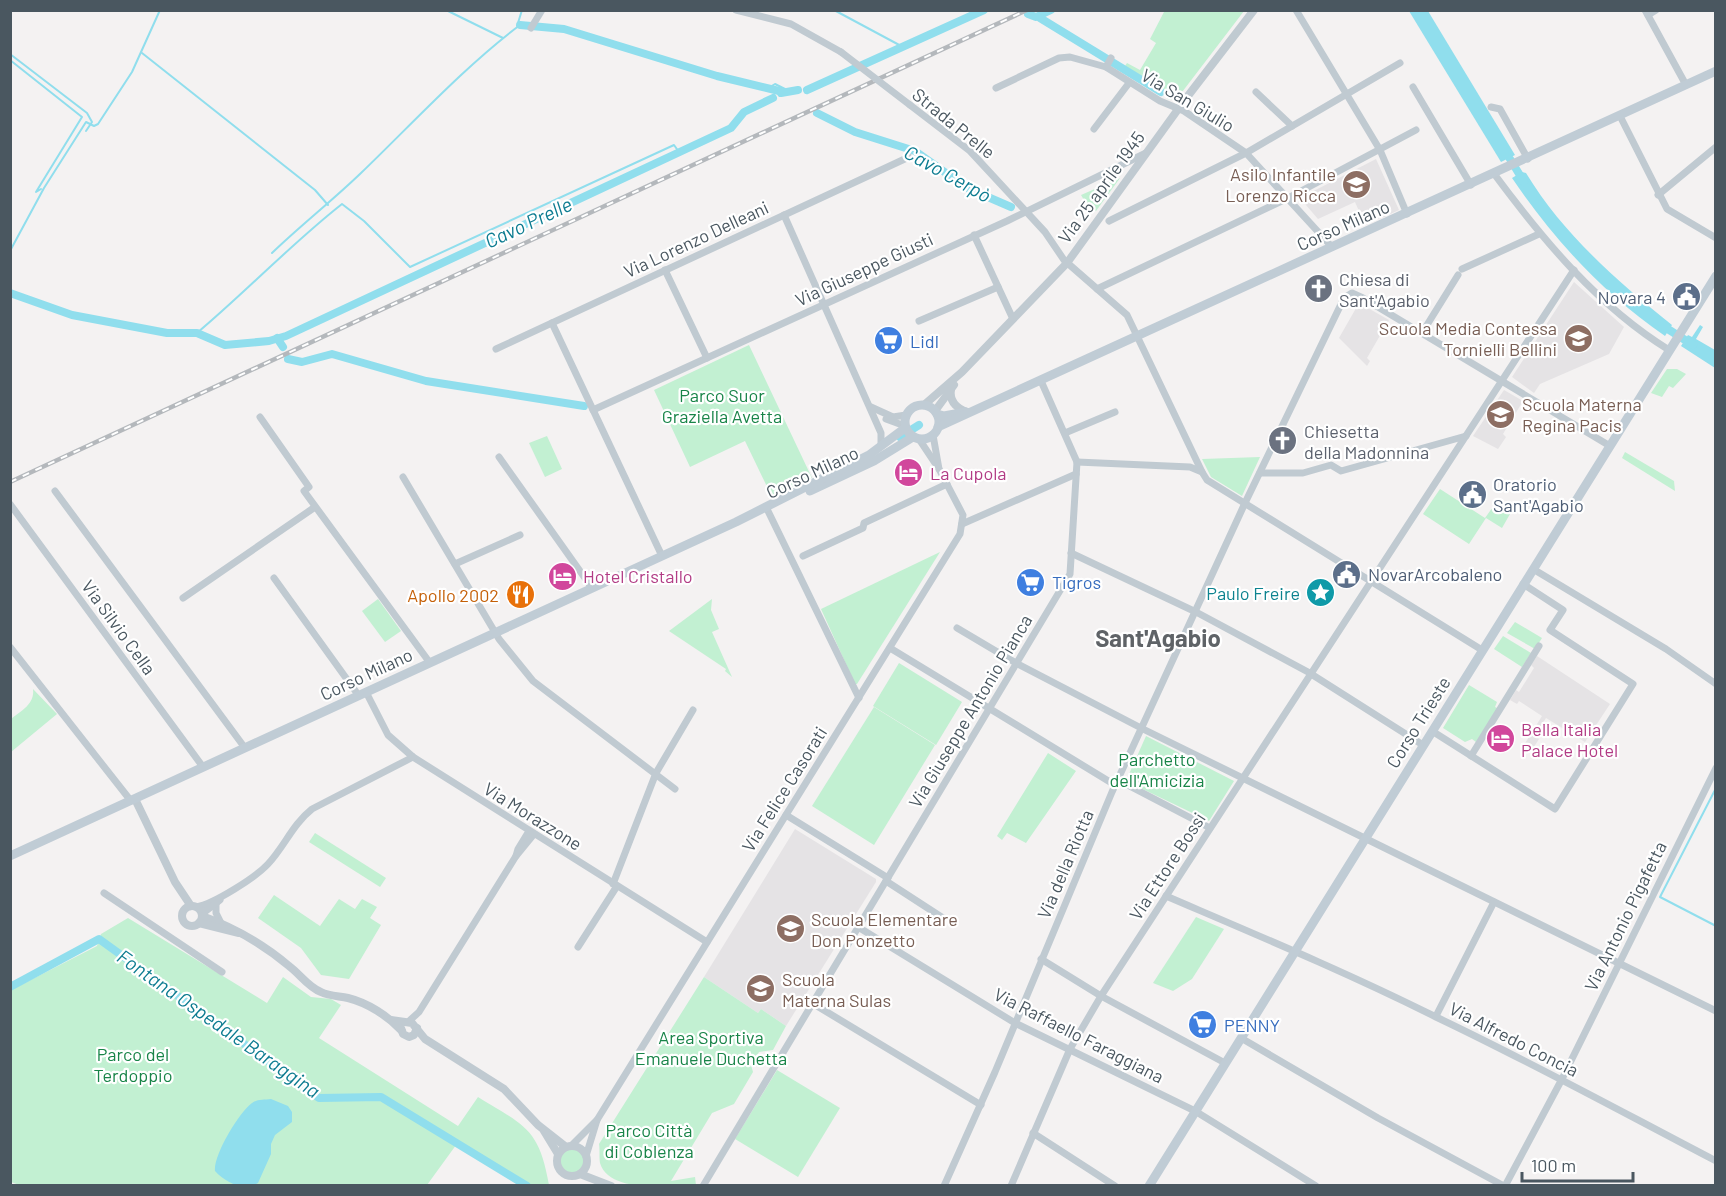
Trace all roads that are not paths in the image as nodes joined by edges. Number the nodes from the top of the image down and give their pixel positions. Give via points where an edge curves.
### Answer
1 (542, 10) edge
2 (736, 10) edge
3 (1254, 10) edge
4 (1296, 10) edge
5 (1656, 10) edge
6 (1647, 13) edge
7 (532, 26) dead end
8 (1400, 63) dead end
9 (1716, 71) edge
10 (1129, 83) junction
11 (1686, 85) junction
12 (1413, 87) dead end
13 (996, 88) dead end
14 (1256, 92) dead end
15 (1347, 94) junction
16 (1181, 105) junction
17 (1491, 107) dead end
18 (1620, 116) junction
19 (1292, 126) junction
20 (1094, 129) dead end
21 (1416, 130) dead end
22 (1716, 147) edge
23 (1380, 150) junction
24 (1146, 153) junction
25 (1246, 153) junction
26 (909, 157) dead end
27 (1526, 160) junction
28 (1495, 175) junction
29 (1471, 185) junction
30 (1658, 195) junction
31 (1288, 198) junction
32 (1023, 210) junction
33 (1407, 214) junction
34 (784, 215) junction
35 (1109, 222) dead end
36 (1539, 234) junction
37 (975, 236) junction
38 (1716, 238) edge
39 (1332, 247) junction
40 (1067, 263) junction
41 (665, 270) junction
42 (1574, 270) junction
43 (1716, 276) edge
44 (998, 286) junction
45 (1097, 289) junction
46 (824, 304) junction
47 (1013, 319) junction
48 (919, 321) dead end
49 (552, 323) junction
50 (1422, 333) junction
51 (1138, 336) junction
52 (496, 349) dead end
53 (1669, 350) junction
54 (707, 358) junction
55 (962, 372) junction
56 (1041, 381) junction
57 (1501, 381) junction
58 (951, 388) junction
59 (938, 399) junction
60 (924, 405) junction
61 (870, 408) junction
62 (983, 408) junction
63 (593, 410) junction
64 (967, 412) junction
65 (1115, 412) dead end
66 (936, 413) junction
67 (906, 415) junction
68 (260, 417) dead end
69 (893, 419) junction
70 (905, 427) junction
71 (936, 431) junction
72 (1065, 433) junction
73 (1466, 436) junction
74 (916, 438) junction
75 (896, 441) junction
76 (881, 446) junction
77 (1610, 446) junction
78 (869, 455) junction
79 (499, 458) dead end
80 (1077, 461) junction
81 (939, 468) junction
82 (1202, 472) junction
83 (1260, 473) junction
84 (1076, 474) junction
85 (403, 477) dead end
86 (947, 484) junction
87 (55, 491) dead end
88 (1245, 503) junction
89 (10, 504) edge
90 (315, 507) junction
91 (768, 511) junction
92 (736, 522) junction
93 (962, 524) junction
94 (520, 535) dead end
95 (1071, 553) junction
96 (662, 556) junction
97 (803, 556) dead end
98 (455, 564) junction
99 (1533, 569) junction
100 (274, 578) dead end
101 (1372, 581) junction
102 (1523, 584) junction
103 (592, 588) junction
104 (183, 598) dead end
105 (1196, 612) junction
106 (957, 628) dead end
107 (496, 633) junction
108 (1539, 646) dead end
109 (10, 647) edge
110 (890, 648) junction
111 (1482, 650) junction
112 (430, 663) junction
113 (1016, 663) junction
114 (1312, 675) junction
115 (1716, 684) edge
116 (362, 694) junction
117 (859, 698) junction
118 (990, 708) junction
119 (693, 710) dead end
120 (1143, 729) junction
121 (1432, 731) junction
122 (1424, 745) junction
123 (245, 748) junction
124 (1471, 756) junction
125 (412, 758) junction
126 (203, 767) junction
127 (1716, 768) edge
128 (656, 773) junction
129 (1243, 777) junction
130 (1116, 783) junction
131 (675, 789) dead end
132 (133, 800) junction
133 (786, 814) junction
134 (1210, 828) junction
135 (531, 832) junction
136 (1365, 839) junction
137 (10, 856) edge
138 (887, 879) junction
139 (615, 885) junction
140 (104, 893) dead end
141 (225, 894) junction
142 (1166, 896) junction
143 (1494, 902) junction
144 (216, 903) junction
145 (196, 913) junction
146 (944, 918) dead end
147 (221, 923) junction
148 (858, 927) junction
149 (242, 934) junction
150 (707, 942) junction
151 (579, 947) dead end
152 (1295, 951) junction
153 (1041, 959) junction
154 (1618, 963) junction
155 (222, 972) dead end
156 (1101, 996) junction
157 (812, 1003) junction
158 (1716, 1011) edge
159 (1436, 1016) junction
160 (1015, 1023) junction
161 (410, 1028) junction
162 (1241, 1038) junction
163 (1070, 1049) junction
164 (1225, 1063) junction
165 (1562, 1079) junction
166 (981, 1105) junction
167 (1195, 1111) junction
168 (597, 1120) junction
169 (543, 1130) junction
170 (1033, 1133) junction
171 (568, 1146) junction
172 (558, 1154) junction
173 (587, 1158) junction
174 (1716, 1161) edge
175 (580, 1174) junction
176 (608, 1183) edge
177 (703, 1185) edge
178 (944, 1185) edge
179 (1011, 1185) edge
180 (1115, 1185) edge
181 (1149, 1185) edge
182 (1316, 1185) edge
183 (1504, 1185) edge

1 - 7 street
2 - 32 street, Strada Prelle, bridge via 791,24 841,52 970,151
3 - 16 street, Via 25 aprile 1945
4 - 15 street
5 - 6 street
6 - 11 street
8 - 15 street
9 - 11 main road, Corso Milano
10 - 13 street, Via San Giulio via 1108,63 1059,58
10 - 16 street, Via San Giulio via 1170,107
10 - 20 street
11 - 18 main road, Corso Milano
12 - 29 street
14 - 19 street
15 - 19 street
15 - 23 street
16 - 24 street, Via 25 aprile 1945
16 - 25 street, Via San Giulio
17 - 27 street via 1500,109
18 - 27 main road, Corso Milano
18 - 30 street
19 - 25 street
21 - 23 street
22 - 30 street
23 - 31 street
23 - 33 street
24 - 32 street, Via Giuseppe Giusti
24 - 40 street, Via 25 aprile 1945
25 - 31 street, Via San Giulio
25 - 35 street
26 - 34 street, Via Lorenzo Delleani
27 - 28 main road, Corso Milano
28 - 29 main road, Corso Milano
28 - 36 street
29 - 33 main road, Corso Milano
30 - 38 street via 1672,214
31 - 39 street, Via San Giulio
31 - 45 street
32 - 37 street, Via Giuseppe Giusti
32 - 40 street, Strada Prelle
33 - 39 main road, Corso Milano
34 - 41 street, Via Lorenzo Delleani
34 - 46 street
36 - 42 street
36 - 50 street via 1460,272
37 - 44 street
37 - 46 street, Via Giuseppe Giusti
39 - 51 main road, Corso Milano
40 - 45 street, Strada Prelle
40 - 47 street, Via 25 aprile 1945
41 - 49 street, Via Lorenzo Delleani
41 - 54 street
42 - 53 street via 1614,309
42 - 57 street, Via Ettore Bossi
43 - 53 main road, Corso Trieste
44 - 47 street
44 - 48 street
45 - 51 street, Strada Prelle via 1127,315
46 - 54 street, Via Giuseppe Giusti
46 - 61 street
47 - 55 street, Via 25 aprile 1945
49 - 52 street, Via Lorenzo Delleani
49 - 63 street
50 - 57 street
50 - 83 street, Via della Riotta via 1352,293 1344,298
51 - 56 main road, Corso Milano
51 - 82 street, Strada Prelle
53 - 77 main road, Corso Trieste
54 - 63 street, Via Giuseppe Giusti
55 - 58 street, Via 25 aprile 1945
55 - 59 street, Via 25 aprile 1945
56 - 62 main road, Corso Milano
56 - 72 street
57 - 73 street, Via Ettore Bossi
57 - 77 street
58 - 59 street, Via 25 aprile 1945
58 - 64 street via 954,404
59 - 60 street
59 - 66 street
60 - 66 main road
60 - 67 main road
61 - 69 street
61 - 76 street via 881,433
62 - 64 main road, Corso Milano
62 - 71 main road, Corso Milano
63 - 96 street
64 - 66 main road, Corso Milano via 944,416
65 - 72 street
66 - 71 main road
67 - 69 street
67 - 70 main road
68 - 90 street via 309,487 303,491
69 - 70 street
70 - 74 main road
70 - 75 main road
71 - 74 main road
71 - 81 street
72 - 80 street
73 - 83 street via 1341,471 1331,465 1303,473
73 - 101 street, Via Ettore Bossi
74 - 75 main road
74 - 81 street
75 - 76 main road, Corso Milano
75 - 91 main road, Corso Milano via 874,461
76 - 78 main road, Corso Milano
77 - 99 main road, Corso Trieste
78 - 91 main road via 868,459 773,505
78 - 92 main road, Corso Milano
79 - 103 street
80 - 82 street via 1190,467
80 - 84 street, Via Giuseppe Antonio Pianca
81 - 86 street
82 - 88 street via 1207,480
83 - 88 street, Via della Riotta
84 - 93 street
84 - 95 street, Via Giuseppe Antonio Pianca
85 - 98 street
86 - 93 street via 963,515
86 - 97 street via 864,522 863,528
87 - 123 street
88 - 101 street
88 - 105 street, Via della Riotta
89 - 126 street, Via Silvio Cella
90 - 104 street
90 - 112 street
91 - 92 main road, Corso Milano
91 - 117 street
92 - 96 main road, Corso Milano
93 - 110 street, Via Felice Casorati via 960,534
94 - 98 street
95 - 105 street
95 - 113 street, Via Giuseppe Antonio Pianca via 1070,574
96 - 103 main road, Corso Milano
98 - 107 street
99 - 102 main road, Corso Trieste
99 - 115 street via 1666,649
100 - 116 street, Via Morazzone
101 - 111 street
101 - 114 street, Via Ettore Bossi
102 - 111 main road, Corso Trieste
102 - 124 street via 1563,610 1550,630 1633,684 1555,809
103 - 107 main road, Corso Milano
105 - 114 street
105 - 120 street, Via della Riotta
106 - 113 street
107 - 112 main road, Corso Milano
107 - 128 street via 533,681
108 - 124 street
109 - 132 street
110 - 117 street, Via Felice Casorati
110 - 118 street
111 - 121 main road, Corso Trieste
112 - 116 main road, Corso Milano
113 - 118 street, Via Giuseppe Antonio Pianca
113 - 120 street
114 - 122 street
114 - 129 street, Via Ettore Bossi
116 - 123 main road, Corso Milano
116 - 125 street, Via Morazzone via 388,735
117 - 133 street, Via Felice Casorati
118 - 130 street
118 - 138 street, Via Giuseppe Antonio Pianca
119 - 128 street
120 - 129 street
120 - 130 street, Via della Riotta
121 - 122 main road, Corso Trieste
121 - 124 street
122 - 136 main road, Corso Trieste
123 - 126 main road, Corso Milano
125 - 135 street, Via Morazzone
125 - 141 street via 312,809 268,865
126 - 132 main road, Corso Milano
127 - 154 street, Via Antonio Pigafetta
128 - 131 street
128 - 139 street
129 - 134 street, Via Ettore Bossi
129 - 136 street
130 - 134 street
130 - 153 street, Via della Riotta
132 - 137 main road, Corso Milano
132 - 145 street via 175,882
133 - 138 street
133 - 150 street, Via Felice Casorati
134 - 142 street, Via Ettore Bossi
135 - 139 street, Via Morazzone
135 - 161 street
136 - 143 street
136 - 152 main road, Corso Trieste
138 - 146 street
138 - 148 street, Via Giuseppe Antonio Pianca
139 - 150 street, Via Morazzone
139 - 151 street
140 - 155 street
141 - 144 street
141 - 145 street
142 - 152 street, Via Alfredo Concia
142 - 156 street, Via Ettore Bossi
143 - 154 street
143 - 159 street
144 - 145 street
144 - 147 street
145 - 147 street
145 - 149 street
147 - 149 street
148 - 157 street, Via Giuseppe Antonio Pianca
148 - 160 street, Via Raffaello Faraggiana
149 - 161 street via 322,993 351,999
150 - 168 street, Via Felice Casorati
152 - 159 street, Via Alfredo Concia
152 - 162 main road, Corso Trieste
153 - 156 street
153 - 160 street, Via della Riotta
154 - 158 street
154 - 165 street, Via Antonio Pigafetta
156 - 163 street, Via Ettore Bossi
156 - 164 street
157 - 166 street
157 - 177 street, Via Giuseppe Antonio Pianca
159 - 165 street, Via Alfredo Concia
160 - 163 street, Via Raffaello Faraggiana
160 - 166 street, Via della Riotta
161 - 169 street via 504,1089
162 - 164 main road, Corso Trieste
162 - 183 street
163 - 167 street, Via Raffaello Faraggiana
163 - 170 street, Via Ettore Bossi
164 - 167 main road, Corso Trieste
165 - 174 street, Via Alfredo Concia
165 - 183 street, Via Antonio Pigafetta
166 - 178 street, Via della Riotta
167 - 181 main road, Corso Trieste
167 - 182 street, Via Raffaello Faraggiana
168 - 171 street
168 - 173 street
169 - 171 street
169 - 172 street
170 - 179 street, Via Ettore Bossi
170 - 180 street
171 - 172 street
171 - 173 street via 580,1148
172 - 175 street via 562,1172
173 - 175 street
173 - 176 street
175 - 176 street

